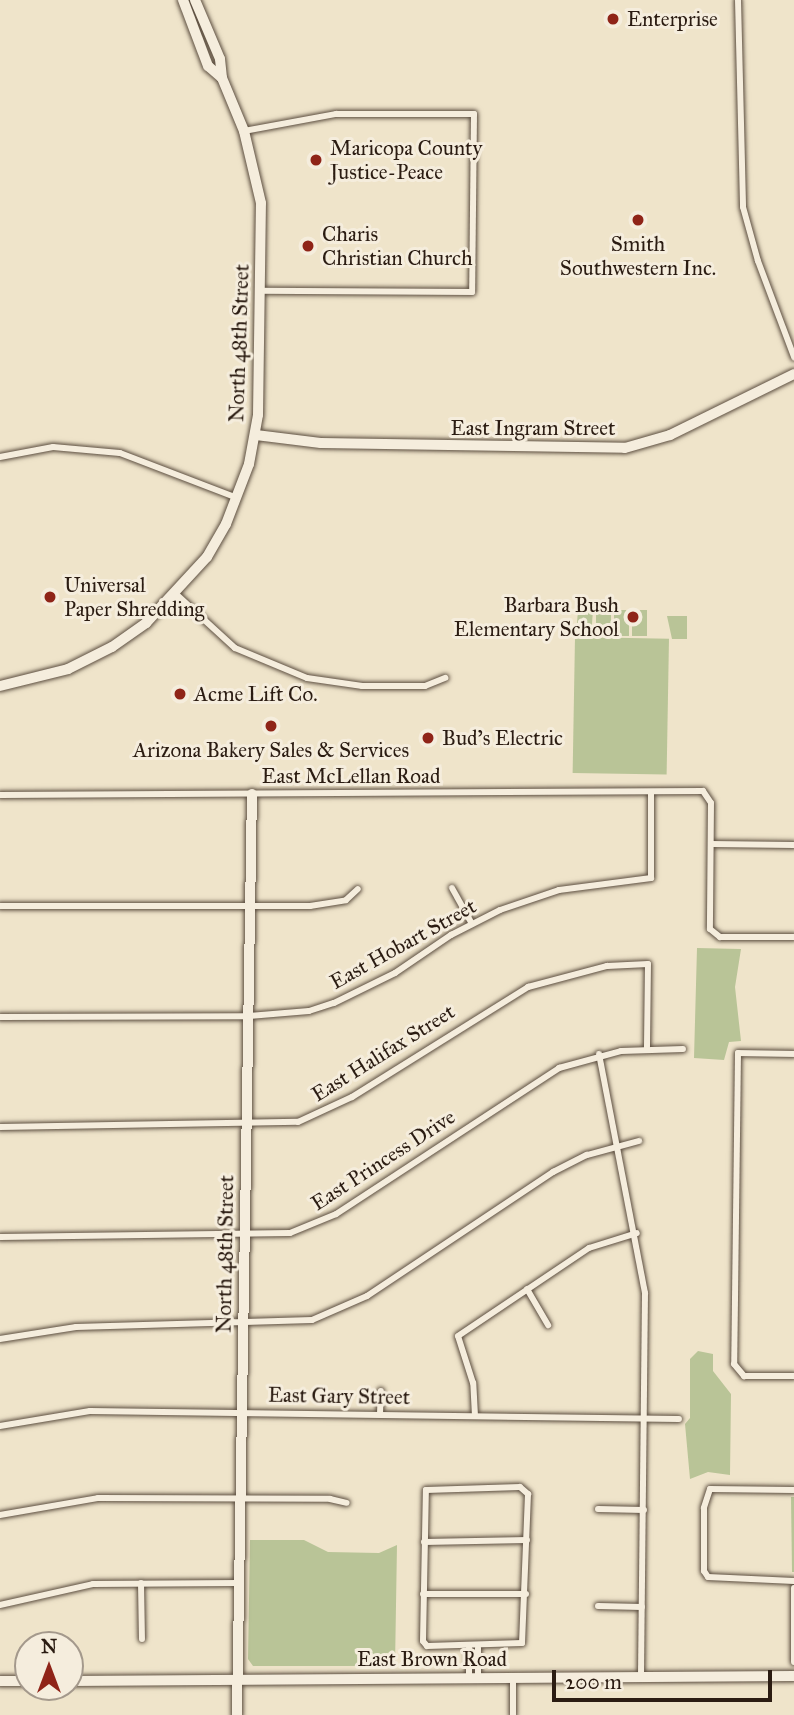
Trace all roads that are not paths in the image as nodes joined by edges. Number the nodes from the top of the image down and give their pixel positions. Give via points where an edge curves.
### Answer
1 (183, 0) edge
2 (195, 0) edge
3 (738, 0) edge
4 (222, 78) junction
5 (244, 131) junction
6 (260, 291) junction
7 (794, 357) edge
8 (794, 374) edge
9 (256, 435) junction
10 (0, 457) edge
11 (238, 498) junction
12 (176, 594) junction
13 (445, 678) dead end
14 (0, 686) edge
15 (651, 792) junction
16 (252, 794) junction
17 (0, 796) edge
18 (711, 845) junction
19 (794, 845) edge
20 (452, 888) dead end
21 (358, 889) dead end
22 (251, 905) junction
23 (0, 906) edge
24 (472, 924) junction
25 (794, 937) edge
26 (249, 1016) junction
27 (0, 1017) edge
28 (647, 1049) junction
29 (683, 1049) dead end
30 (599, 1054) junction
31 (794, 1054) edge
32 (247, 1126) junction
33 (0, 1127) edge
34 (639, 1141) dead end
35 (618, 1146) junction
36 (637, 1233) junction
37 (0, 1237) edge
38 (245, 1237) junction
39 (527, 1289) junction
40 (243, 1325) junction
41 (548, 1325) dead end
42 (0, 1339) edge
43 (794, 1376) edge
44 (381, 1391) dead end
45 (242, 1412) junction
46 (380, 1413) junction
47 (475, 1416) junction
48 (645, 1419) junction
49 (679, 1419) dead end
50 (0, 1426) edge
51 (794, 1490) edge
52 (241, 1499) junction
53 (347, 1503) dead end
54 (598, 1509) dead end
55 (644, 1510) junction
56 (0, 1515) edge
57 (527, 1540) junction
58 (424, 1542) junction
59 (794, 1581) edge
60 (141, 1583) junction
61 (238, 1583) junction
62 (794, 1588) edge
63 (423, 1594) junction
64 (526, 1594) junction
65 (0, 1605) edge
66 (598, 1606) dead end
67 (642, 1607) junction
68 (142, 1639) dead end
69 (469, 1648) junction
70 (478, 1648) junction
71 (794, 1662) edge
72 (794, 1676) edge
73 (641, 1677) junction
74 (474, 1678) junction
75 (513, 1678) junction
76 (237, 1679) junction
77 (84, 1681) edge
78 (237, 1715) edge
79 (513, 1715) edge

1 - 4 street, North 48th Street via 208,66
2 - 4 street, North 48th Street via 220,59
3 - 7 street via 743,207
4 - 5 street, North 48th Street
5 - 6 street, North 48th Street via 261,203
5 - 6 street via 327,115 474,114 472,292
6 - 9 street, North 48th Street
8 - 9 street, East Ingram Street via 670,435 625,449 328,444
9 - 11 street, North 48th Street
10 - 11 street via 53,447 120,453
11 - 12 street, North 48th Street via 206,557
12 - 13 street via 235,648 307,678 394,686 425,686
12 - 14 street, North 48th Street via 146,623 103,652 49,676
15 - 16 street, East McLellan Road
15 - 18 street, East McLellan Road via 703,792 710,803
15 - 24 street, East Hobart Street via 651,878 559,890
16 - 17 street, East McLellan Road
16 - 22 street, North 48th Street
18 - 19 street
18 - 25 street via 710,929 714,935
20 - 24 street
21 - 22 street via 332,904
22 - 23 street
22 - 26 street, North 48th Street
24 - 26 street, East Hobart Street via 355,995 309,1011
26 - 27 street, East Hobart Street
26 - 32 street, North 48th Street
28 - 29 street, East Princess Drive
28 - 30 street, East Princess Drive
28 - 32 street, East Halifax Street via 648,964 587,968 528,987 324,1112 277,1125
30 - 35 street
30 - 38 street, East Princess Drive via 545,1075 327,1219 290,1233
31 - 43 street via 738,1053 736,1372
32 - 33 street, East Halifax Street
32 - 38 street, North 48th Street
34 - 35 street
35 - 36 street
35 - 40 street via 553,1172 356,1302 312,1320
36 - 39 street via 589,1248
36 - 48 street via 645,1293
37 - 38 street, East Princess Drive
38 - 40 street, North 48th Street
39 - 41 street
39 - 47 street via 458,1336 473,1383
40 - 42 street via 76,1327
40 - 45 street, North 48th Street
44 - 46 street
45 - 46 street, East Gary Street
45 - 50 street, East Gary Street via 90,1411
45 - 52 street, North 48th Street
46 - 47 street, East Gary Street
47 - 48 street, East Gary Street
48 - 49 street, East Gary Street
48 - 55 street
51 - 59 street via 705,1492 704,1571 709,1577
52 - 53 street
52 - 56 street via 88,1499
52 - 61 street, North 48th Street
54 - 55 street
55 - 67 street
57 - 58 street
57 - 58 street via 526,1490 430,1488 424,1495
57 - 64 street
58 - 63 street
60 - 61 street
60 - 65 street via 55,1589
60 - 68 street
61 - 76 street, North 48th Street
62 - 71 street
63 - 64 street
63 - 69 street via 423,1641 427,1646
64 - 70 street via 522,1643
66 - 67 street
67 - 73 street
69 - 70 street
69 - 74 street
70 - 74 street
72 - 73 street, East Brown Road
73 - 75 street, East Brown Road
74 - 75 street, East Brown Road
74 - 76 street, East Brown Road
75 - 79 street
76 - 77 street, East Brown Road
76 - 78 street, North 48th Street

